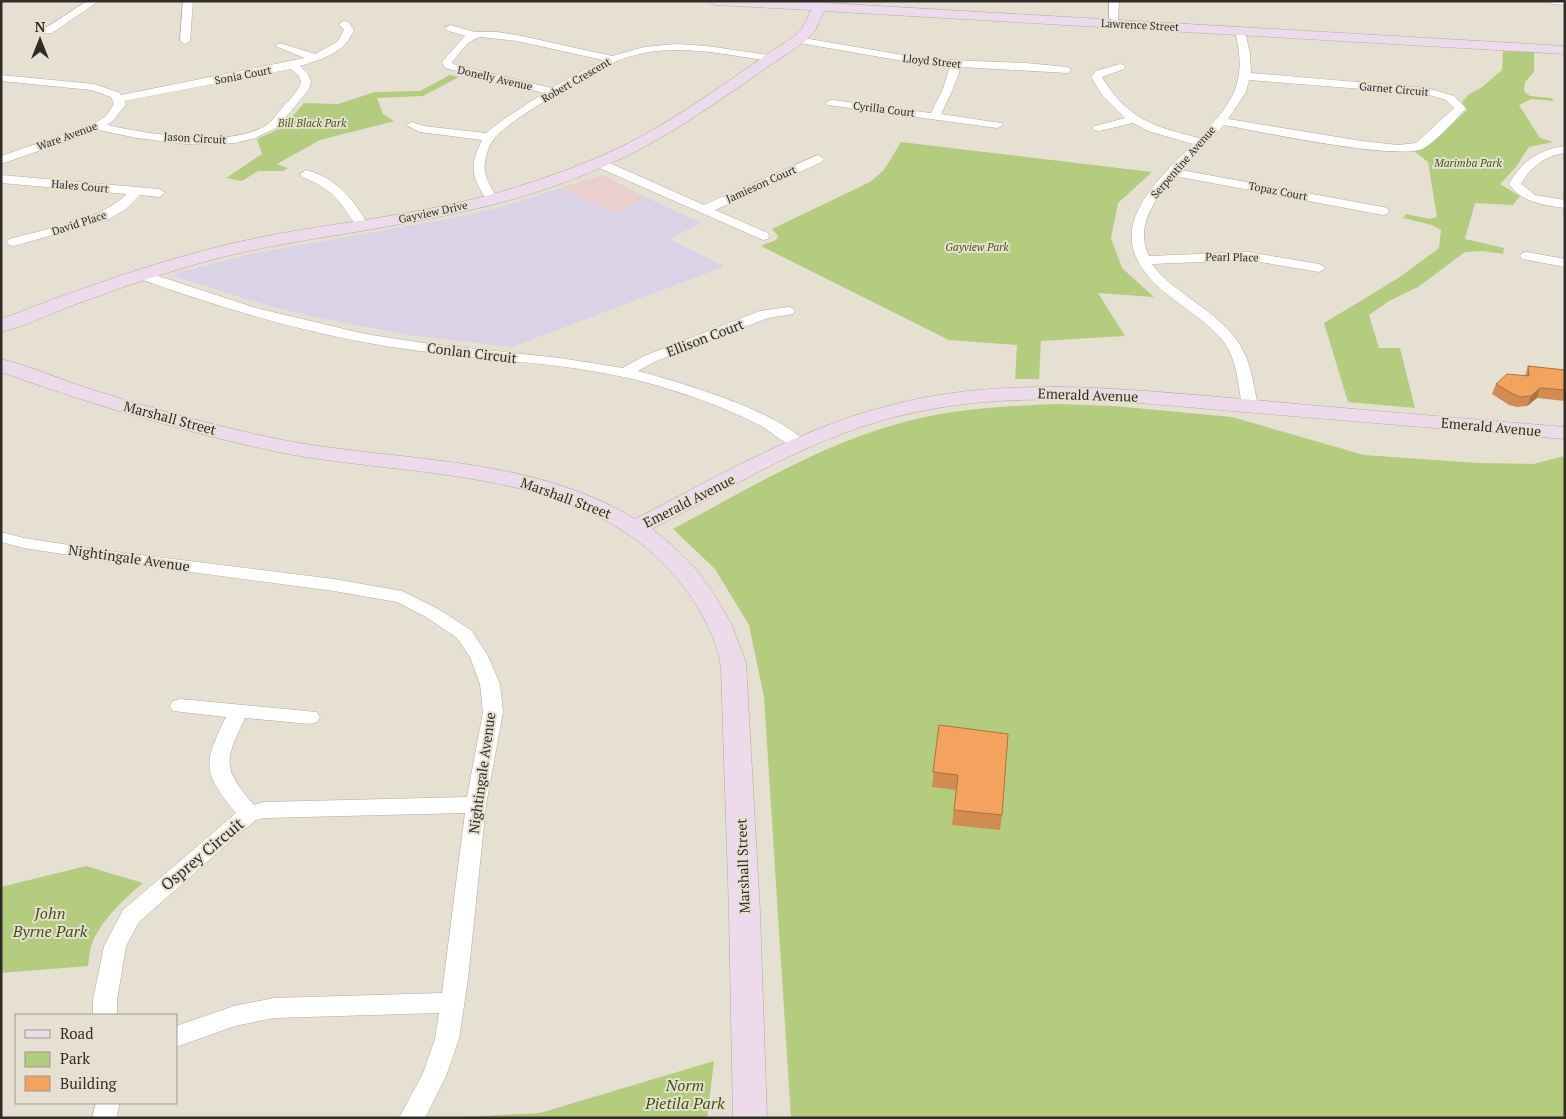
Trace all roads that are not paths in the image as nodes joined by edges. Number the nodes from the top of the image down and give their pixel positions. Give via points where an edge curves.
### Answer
1 (94, 1) edge
2 (188, 1) edge
3 (715, 1) edge
4 (804, 1) edge
5 (1114, 1) edge
6 (1552, 1) edge
7 (1565, 2) edge
8 (820, 5) edge
9 (1113, 21) junction
10 (344, 24) dead end
11 (450, 28) dead end
12 (1240, 28) junction
13 (48, 31) dead end
14 (473, 35) junction
15 (798, 40) junction
16 (185, 41) dead end
17 (1565, 44) edge
18 (280, 46) dead end
19 (1565, 50) edge
20 (317, 58) junction
21 (769, 58) junction
22 (612, 59) junction
23 (293, 65) junction
24 (956, 65) junction
25 (1120, 67) dead end
26 (1067, 70) dead end
27 (1245, 76) junction
28 (2, 79) edge
29 (553, 92) junction
30 (118, 99) junction
31 (832, 103) dead end
32 (935, 116) junction
33 (1132, 120) junction
34 (1220, 121) junction
35 (412, 125) dead end
36 (997, 125) dead end
37 (98, 126) junction
38 (1099, 128) dead end
39 (489, 137) junction
40 (1200, 142) junction
41 (1565, 149) edge
42 (818, 159) dead end
43 (1, 160) edge
44 (599, 163) junction
45 (1173, 172) junction
46 (306, 174) dead end
47 (1, 179) edge
48 (137, 191) junction
49 (159, 193) dead end
50 (492, 199) junction
51 (1565, 204) edge
52 (704, 210) junction
53 (1383, 211) dead end
54 (363, 226) junction
55 (763, 236) dead end
56 (14, 242) dead end
57 (1528, 256) dead end
58 (1144, 260) junction
59 (1565, 263) edge
60 (1319, 268) dead end
61 (140, 274) junction
62 (788, 312) dead end
63 (1, 326) edge
64 (1, 365) edge
65 (625, 373) junction
66 (1250, 406) junction
67 (1565, 433) edge
68 (798, 444) junction
69 (636, 528) junction
70 (1, 537) edge
71 (180, 706) dead end
72 (239, 711) junction
73 (310, 717) dead end
74 (476, 806) junction
75 (249, 814) junction
76 (453, 1003) junction
77 (105, 1014) edge
78 (178, 1036) edge
79 (412, 1118) edge
80 (750, 1118) edge

1 - 13 street
2 - 16 street
3 - 8 street, Lawrence Street
4 - 8 street, Lawrence Street
5 - 9 street
6 - 7 street
8 - 9 street, Lawrence Street
8 - 15 street, Gayview Drive via 808,31
9 - 12 street, Lawrence Street
10 - 20 street, Sonia Court via 349,30 346,38
11 - 14 street
12 - 17 street, Lawrence Street
12 - 19 street, Lawrence Street
12 - 27 street, Serpentine Avenue via 1246,60
14 - 22 street via 502,35
14 - 29 street, Donelly Avenue via 447,62 449,66
15 - 21 street, Gayview Drive
15 - 24 street, Lloyd Street via 906,60
18 - 20 street
20 - 23 street, Sonia Court
21 - 22 street, Robert Crescent via 707,48 676,47 644,50
21 - 44 street, Gayview Drive via 678,121
22 - 29 street, Robert Crescent
23 - 30 street, Sonia Court
23 - 37 street, Jason Circuit via 306,82 302,91 272,126 250,136 229,141 204,141
24 - 26 street, Lloyd Street
24 - 32 street, Cyrilla Court
25 - 33 street via 1096,77 1116,107
27 - 34 street, Serpentine Avenue via 1236,100
27 - 34 street, Garnet Circuit via 1427,91 1450,98 1460,108 1414,148 1342,142
28 - 30 street via 94,87 110,92
29 - 39 street, Robert Crescent
30 - 37 street, Ware Avenue via 118,109
31 - 32 street, Cyrilla Court
32 - 36 street, Cyrilla Court
33 - 38 street
33 - 40 street
34 - 40 street, Serpentine Avenue
35 - 39 street via 420,129
37 - 43 street, Ware Avenue
39 - 50 street, Robert Crescent via 478,167 480,180
40 - 45 street, Serpentine Avenue
41 - 51 street via 1542,154 1515,184 1523,194 1532,198
42 - 52 street, Jamieson Court
44 - 50 street, Gayview Drive
44 - 52 street, Jamieson Court
45 - 53 street, Topaz Court
45 - 58 street, Serpentine Avenue via 1145,209 1138,228 1138,242
46 - 54 street via 337,190 351,204
47 - 48 street, Hales Court
48 - 49 street, Hales Court
48 - 56 street, David Place via 122,206 105,216
50 - 54 street, Gayview Drive
52 - 55 street, Jamieson Court
54 - 61 street, Gayview Drive via 240,247
57 - 59 street
58 - 60 street, Pearl Place via 1248,256
58 - 66 street, Serpentine Avenue via 1165,286 1227,336 1243,365
61 - 63 street, Gayview Drive
61 - 65 street, Conlan Circuit via 224,304 366,338
62 - 65 street, Ellison Court via 766,314 649,359
64 - 69 street, Marshall Street via 165,418 311,452 513,479 582,501
65 - 68 street, Conlan Circuit via 710,398 780,430
66 - 67 street, Emerald Avenue
66 - 68 street, Emerald Avenue via 1077,392 984,395 888,412
68 - 69 street, Emerald Avenue
69 - 80 street, Marshall Street via 663,549 690,578 716,616 732,658 740,790
70 - 74 street, Nightingale Avenue via 108,556 334,585 402,597 432,613 464,634 479,656 490,684 493,712
71 - 72 street
72 - 73 street
72 - 75 street via 222,747 218,766 222,780
74 - 75 street, Osprey Circuit via 264,810
74 - 76 street, Nightingale Avenue
75 - 77 street, Osprey Circuit via 131,916 115,946
76 - 78 street via 274,1008 234,1016
76 - 79 street, Nightingale Avenue via 444,1048 434,1076

